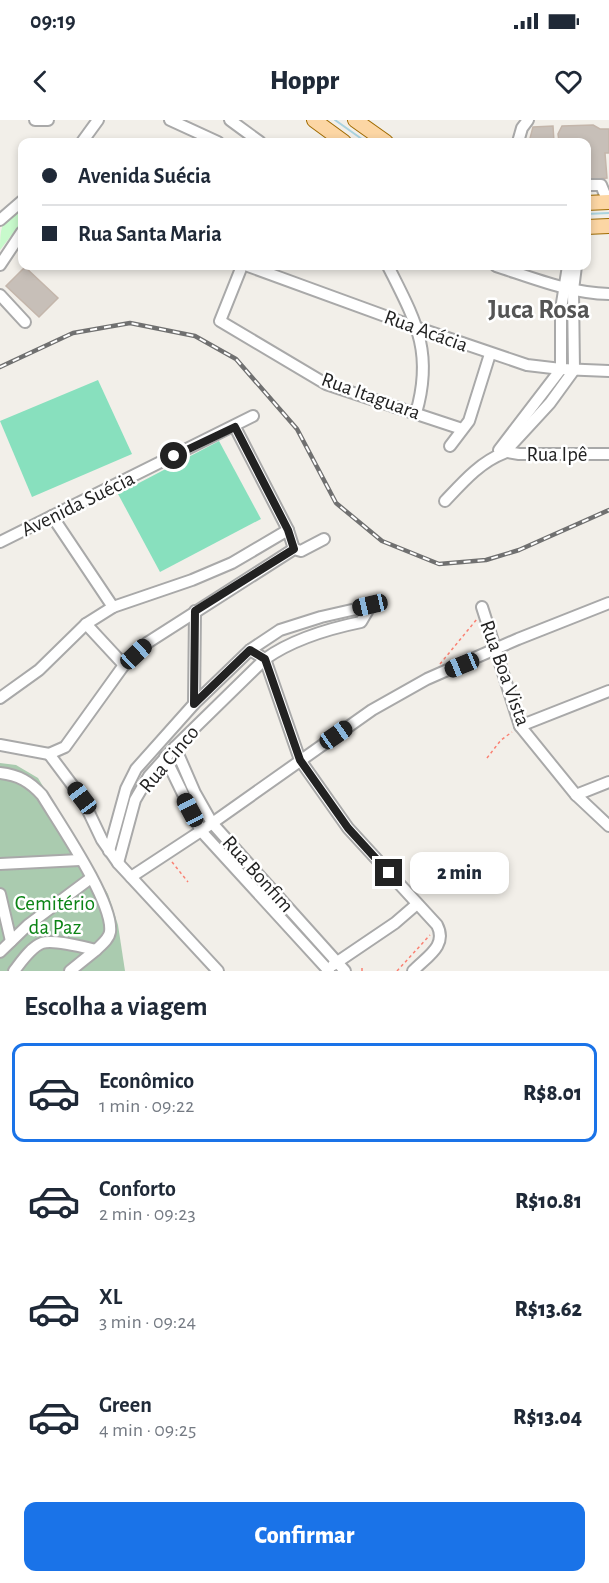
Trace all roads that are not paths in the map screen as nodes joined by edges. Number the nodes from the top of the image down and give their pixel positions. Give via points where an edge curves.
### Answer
1 (35, 120) edge
2 (48, 120) edge
3 (170, 120) edge
4 (230, 120) edge
5 (314, 120) edge
6 (528, 120) edge
7 (357, 121) edge
8 (94, 122) edge
9 (84, 138) edge
10 (209, 138) edge
11 (255, 138) edge
12 (339, 138) edge
13 (380, 138) edge
14 (519, 138) edge
15 (591, 185) edge
16 (608, 202) edge
17 (591, 203) edge
18 (18, 204) edge
19 (0, 220) edge
20 (609, 226) edge
21 (591, 227) edge
22 (18, 238) edge
23 (0, 264) edge
24 (240, 270) edge
25 (259, 270) edge
26 (390, 270) edge
27 (509, 270) edge
28 (568, 270) edge
29 (575, 270) edge
30 (569, 289) junction
31 (609, 294) edge
32 (0, 295) edge
33 (25, 322) dead end
34 (418, 328) junction
35 (490, 354) junction
36 (561, 369) junction
37 (574, 370) junction
38 (609, 371) edge
39 (416, 413) junction
40 (253, 416) dead end
41 (235, 427) junction
42 (462, 429) junction
43 (450, 446) dead end
44 (499, 453) junction
45 (609, 454) edge
46 (445, 501) dead end
47 (52, 516) junction
48 (288, 530) junction
49 (324, 539) dead end
50 (0, 542) edge
51 (294, 549) junction
52 (609, 603) edge
53 (113, 607) junction
54 (482, 609) road end
55 (195, 611) junction
56 (86, 624) junction
57 (250, 650) junction
58 (496, 651) junction
59 (265, 659) junction
60 (124, 665) junction
61 (609, 691) edge
62 (0, 698) edge
63 (194, 704) junction
64 (520, 726) junction
65 (0, 745) edge
66 (175, 747) junction
67 (50, 754) junction
68 (165, 757) junction
69 (300, 760) junction
70 (0, 773) edge
71 (609, 782) edge
72 (576, 795) junction
73 (212, 823) junction
74 (609, 826) edge
75 (201, 831) junction
76 (109, 851) junction
77 (80, 860) junction
78 (118, 863) junction
79 (0, 864) edge
80 (131, 877) junction
81 (91, 879) junction
82 (0, 894) edge
83 (417, 904) junction
84 (11, 941) junction
85 (96, 950) junction
86 (0, 952) edge
87 (330, 968) edge
88 (14, 971) edge
89 (70, 971) edge
90 (218, 971) edge
91 (345, 971) edge
92 (412, 971) edge

1 - 2 street
3 - 10 street
4 - 11 street
5 - 12 main road
6 - 14 street
7 - 13 main road
8 - 9 street
15 - 16 street via 601,185
16 - 17 main road
18 - 19 street
20 - 21 main road
22 - 23 street
24 - 39 street, Rua Itaguara via 220,321 326,384
25 - 34 street, Rua Acácia
26 - 34 street
27 - 30 street
28 - 30 street
29 - 30 street
30 - 31 street
30 - 36 street via 561,309
30 - 37 street
32 - 33 street
34 - 35 street, Rua Acácia
34 - 39 street via 424,367
35 - 36 street, Rua Acácia via 527,365
35 - 42 street
36 - 37 street, Rua Acácia
36 - 44 street
37 - 38 street, Rua Acácia
37 - 44 street via 550,404
39 - 42 street, Rua Itaguara
40 - 41 street, Avenida Suécia
41 - 47 street, Avenida Suécia
41 - 48 street
42 - 43 street
44 - 45 street, Rua Ipê
44 - 46 street
47 - 50 street, Avenida Suécia
47 - 53 street
48 - 51 street
48 - 53 street via 232,563
49 - 51 street via 302,551
51 - 55 street
52 - 58 street
53 - 56 street
54 - 58 street, Rua Boa Vista
55 - 60 street via 147,643
55 - 63 street
56 - 60 street
56 - 62 street via 39,670
57 - 59 street
57 - 59 street, Rua Cinco via 280,630 374,604 361,622 299,640
57 - 63 street, Rua Cinco
58 - 64 street, Rua Boa Vista
58 - 69 street via 427,679 372,710
59 - 66 street, Rua Cinco
59 - 69 street
60 - 67 street via 65,747
61 - 64 street
63 - 76 street, Rua Cinco via 136,769 126,789
64 - 72 street, Rua Boa Vista
65 - 67 street
66 - 68 street, Rua Cinco
66 - 73 street, Rua Bonfim
67 - 76 street via 82,798
68 - 75 street, Rua Bonfim
68 - 78 street, Rua Cinco via 135,800
69 - 73 street
69 - 83 street via 348,828
70 - 77 street via 29,782 42,795
71 - 72 street
72 - 74 street, Rua Boa Vista
73 - 75 street
73 - 87 street, Rua Bonfim
75 - 80 street
75 - 87 street, Rua Bonfim
76 - 78 street
77 - 79 street
77 - 81 street
78 - 80 street
80 - 90 street
81 - 84 street
81 - 85 street via 102,898 110,934
82 - 84 street
83 - 87 street
83 - 92 street via 441,933 439,945
84 - 86 street
85 - 88 street via 42,943
85 - 89 street
87 - 91 street, Rua Bonfim

